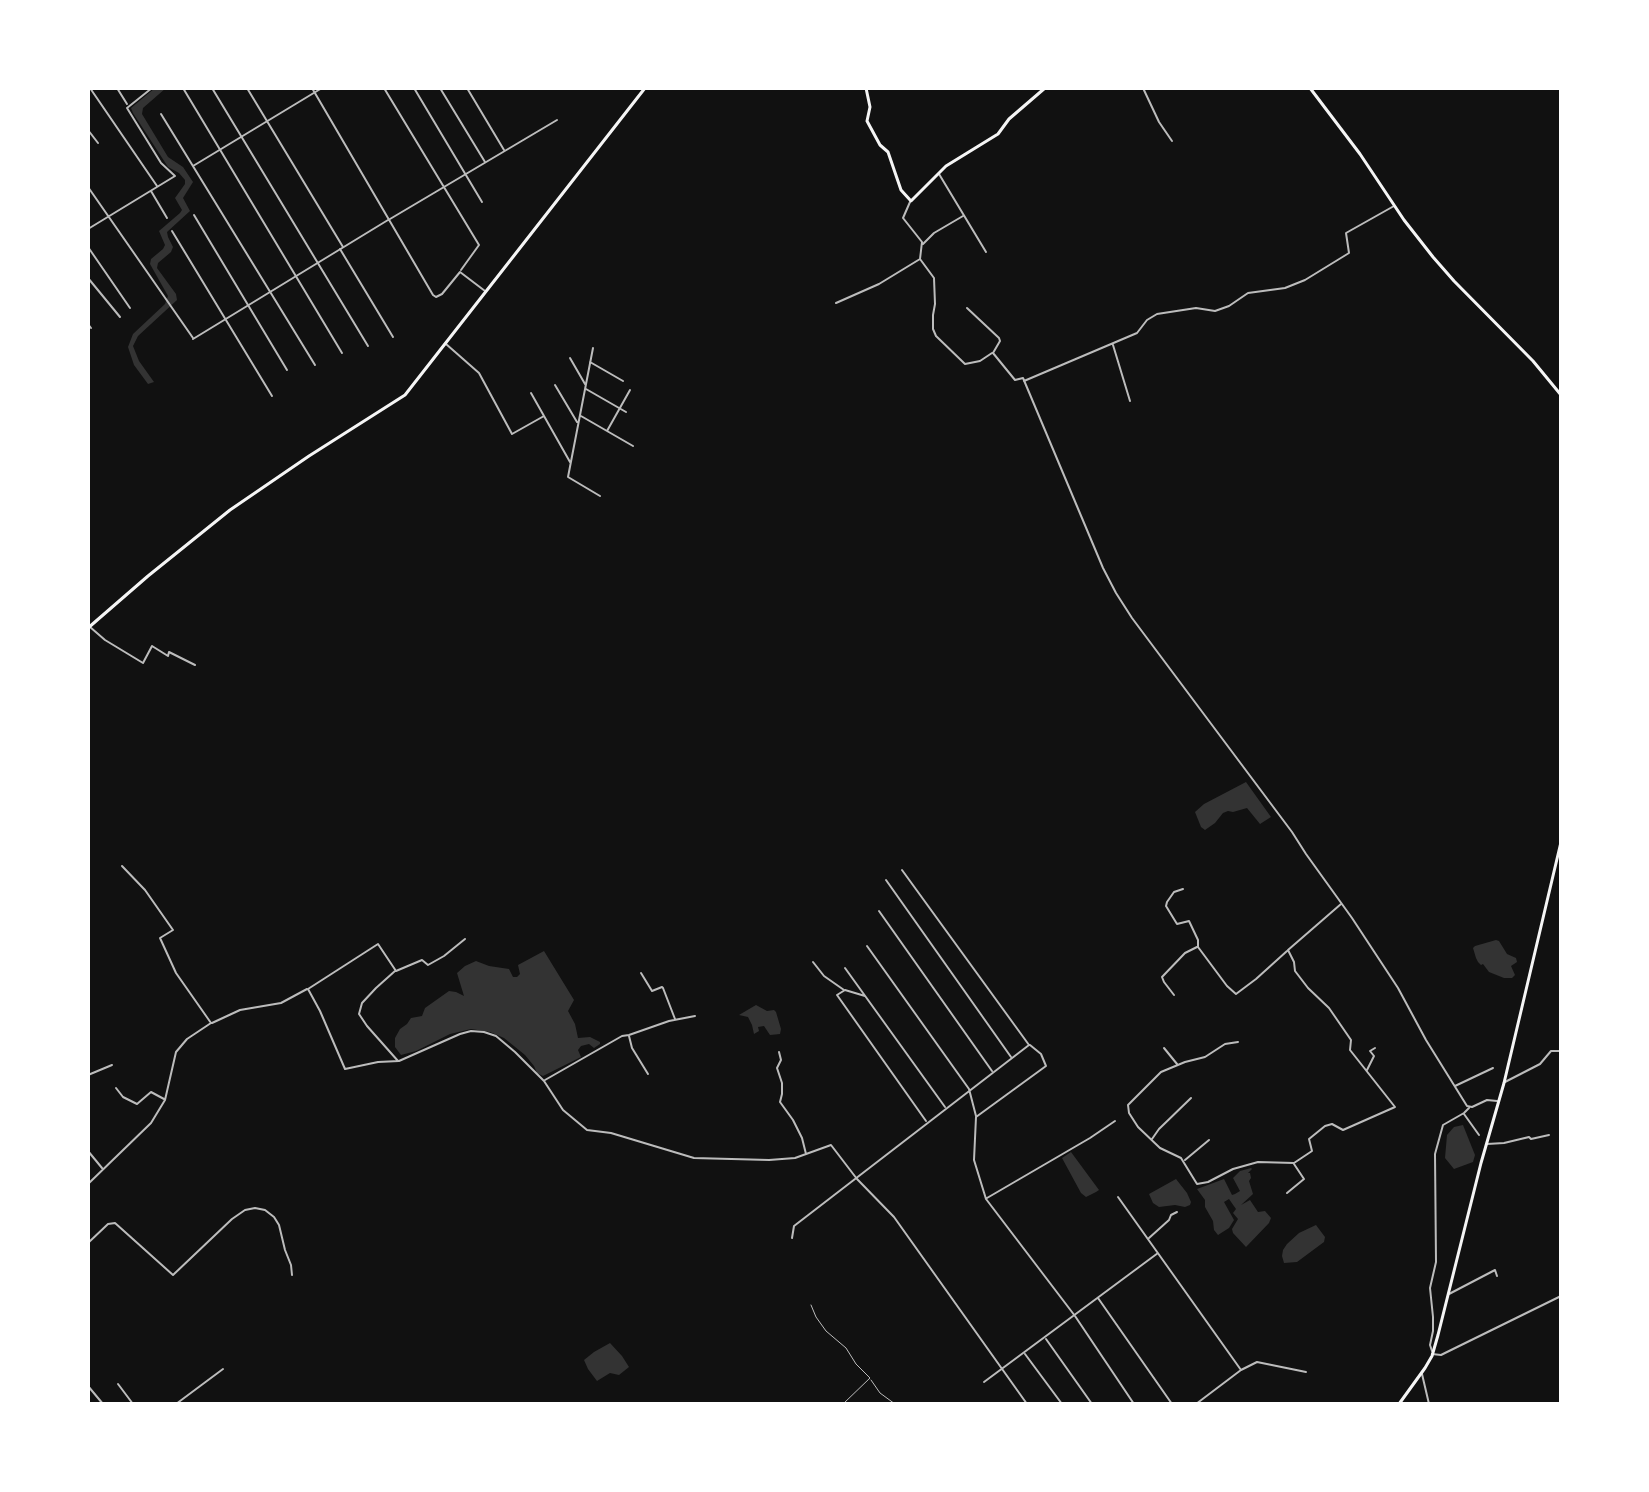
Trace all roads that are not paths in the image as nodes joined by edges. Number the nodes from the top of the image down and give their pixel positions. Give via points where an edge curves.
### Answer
1 (90, 88) edge
2 (117, 88) edge
3 (183, 88) edge
4 (212, 88) edge
5 (247, 88) edge
6 (312, 88) edge
7 (322, 88) edge
8 (384, 88) edge
9 (414, 88) edge
10 (440, 88) edge
11 (467, 88) edge
12 (645, 88) edge
13 (866, 88) edge
14 (1045, 88) edge
15 (1143, 88) edge
16 (150, 89) edge
17 (1313, 89) edge
18 (315, 92) junction
19 (128, 106) junction
20 (161, 114) dead end
21 (557, 120) dead end
22 (267, 121) junction
23 (88, 130) edge
24 (241, 137) junction
25 (1172, 141) dead end
26 (98, 143) dead end
27 (220, 150) junction
28 (504, 151) junction
29 (485, 163) junction
30 (193, 166) junction
31 (939, 173) junction
32 (465, 174) junction
33 (158, 186) junction
34 (88, 187) edge
35 (444, 187) junction
36 (150, 191) junction
37 (911, 201) junction
38 (482, 202) dead end
39 (1395, 206) junction
40 (194, 215) dead end
41 (964, 215) junction
42 (108, 217) junction
43 (167, 218) dead end
44 (389, 220) junction
45 (88, 229) edge
46 (172, 231) dead end
47 (923, 244) junction
48 (88, 247) edge
49 (342, 248) junction
50 (986, 252) dead end
51 (920, 259) junction
52 (318, 263) junction
53 (460, 272) junction
54 (296, 276) junction
55 (88, 278) edge
56 (485, 291) junction
57 (270, 292) junction
58 (836, 303) dead end
59 (247, 306) junction
60 (130, 308) dead end
61 (967, 308) dead end
62 (120, 317) dead end
63 (227, 319) junction
64 (393, 337) dead end
65 (446, 343) junction
66 (1113, 344) junction
67 (368, 346) dead end
68 (593, 348) dead end
69 (342, 353) dead end
70 (993, 353) junction
71 (570, 358) dead end
72 (590, 362) junction
73 (315, 365) dead end
74 (287, 370) dead end
75 (623, 381) dead end
76 (1024, 381) junction
77 (555, 385) dead end
78 (585, 387) junction
79 (630, 390) dead end
80 (531, 393) dead end
81 (1561, 395) edge
82 (272, 396) dead end
83 (1130, 401) dead end
84 (619, 408) junction
85 (626, 412) dead end
86 (580, 415) junction
87 (544, 416) junction
88 (578, 423) junction
89 (607, 431) junction
90 (633, 446) dead end
91 (570, 463) junction
92 (600, 496) dead end
93 (89, 627) edge
94 (195, 665) dead end
95 (1561, 842) edge
96 (1556, 863) junction
97 (122, 866) dead end
98 (1561, 867) edge
99 (902, 870) dead end
100 (886, 880) dead end
101 (1183, 889) dead end
102 (1341, 903) junction
103 (879, 911) dead end
104 (465, 939) dead end
105 (867, 946) dead end
106 (1198, 947) junction
107 (1288, 950) junction
108 (813, 962) dead end
109 (845, 968) dead end
110 (396, 971) junction
111 (641, 973) dead end
112 (308, 989) junction
113 (845, 990) junction
114 (1174, 995) dead end
115 (865, 996) junction
116 (695, 1016) dead end
117 (676, 1020) junction
118 (211, 1023) junction
119 (629, 1035) junction
120 (1238, 1042) dead end
121 (1029, 1045) junction
122 (1164, 1048) dead end
123 (1375, 1048) dead end
124 (1561, 1051) edge
125 (779, 1052) dead end
126 (1012, 1058) junction
127 (398, 1061) junction
128 (1178, 1064) junction
129 (112, 1065) dead end
130 (1493, 1068) dead end
131 (1367, 1071) junction
132 (993, 1072) junction
133 (648, 1074) dead end
134 (88, 1075) edge
135 (544, 1081) junction
136 (1504, 1083) junction
137 (1454, 1086) junction
138 (116, 1088) dead end
139 (969, 1089) junction
140 (1191, 1098) dead end
141 (165, 1100) junction
142 (1499, 1102) junction
143 (946, 1108) junction
144 (1469, 1108) junction
145 (1464, 1113) junction
146 (976, 1117) junction
147 (1115, 1121) dead end
148 (927, 1122) junction
149 (1479, 1135) dead end
150 (1549, 1135) dead end
151 (1151, 1140) junction
152 (1209, 1140) dead end
153 (1486, 1144) junction
154 (88, 1151) edge
155 (807, 1155) junction
156 (1184, 1161) junction
157 (1294, 1163) junction
158 (103, 1169) junction
159 (857, 1179) junction
160 (88, 1184) edge
161 (1287, 1193) dead end
162 (1118, 1197) dead end
163 (986, 1199) junction
164 (1177, 1212) dead end
165 (792, 1238) dead end
166 (1148, 1239) junction
167 (88, 1243) edge
168 (1158, 1253) junction
169 (292, 1275) dead end
170 (1497, 1276) dead end
171 (1448, 1294) junction
172 (1561, 1296) edge
173 (1098, 1298) junction
174 (811, 1305) dead end
175 (1075, 1316) junction
176 (1046, 1338) junction
177 (1024, 1354) junction
178 (1432, 1355) junction
179 (223, 1369) dead end
180 (1003, 1369) junction
181 (1241, 1370) junction
182 (1306, 1372) dead end
183 (1422, 1374) junction
184 (870, 1378) junction
185 (984, 1382) dead end
186 (118, 1384) dead end
187 (88, 1386) edge
188 (103, 1404) edge
189 (133, 1404) edge
190 (176, 1404) edge
191 (843, 1404) edge
192 (895, 1404) edge
193 (1027, 1404) edge
194 (1062, 1404) edge
195 (1092, 1404) edge
196 (1134, 1404) edge
197 (1172, 1404) edge
198 (1196, 1404) edge
199 (1399, 1404) edge
200 (1429, 1404) edge

1 - 33 street
2 - 19 street
3 - 27 street
4 - 24 street
5 - 22 street
6 - 18 street
7 - 18 street
8 - 35 street
9 - 32 street
10 - 29 street
11 - 28 street
12 - 56 main road
13 - 37 main road via 867,121
14 - 31 main road via 998,134
15 - 25 street
16 - 19 street
17 - 39 main road
18 - 22 street
18 - 44 street
19 - 33 street via 161,163 175,176
20 - 30 street
21 - 28 street
22 - 24 street
22 - 49 street
23 - 26 street
24 - 27 street
24 - 52 street
27 - 30 street
27 - 54 street
28 - 29 street
29 - 32 street
30 - 57 street
31 - 37 main road
31 - 41 street
32 - 35 street
32 - 38 street
33 - 36 street
34 - 42 street
35 - 44 street
35 - 53 street via 479,245
36 - 42 street
36 - 43 street
37 - 47 street via 903,219
39 - 66 street via 1346,233 1349,253 1305,280 1248,293 1215,311 1157,314 1137,333
39 - 81 main road via 1448,275
40 - 59 street
41 - 47 street
41 - 50 street
42 - 45 street
42 - 63 street via 193,339
44 - 49 street
44 - 53 street via 433,295 442,294
46 - 63 street
47 - 51 street
48 - 60 street
49 - 52 street
49 - 64 street
51 - 58 street
51 - 70 street via 934,278 936,336 965,364
52 - 54 street
52 - 67 street
53 - 56 street
54 - 57 street
54 - 69 street
55 - 62 street
56 - 65 main road
57 - 59 street
57 - 73 street
59 - 63 street
59 - 74 street
61 - 70 street via 999,338
63 - 82 street
65 - 87 street via 479,373 512,434
65 - 93 main road via 396,402 230,510
66 - 76 street
66 - 83 street
68 - 72 street
70 - 76 street via 1015,380
71 - 78 street
72 - 75 street
72 - 78 street
76 - 102 street via 1116,593
77 - 88 street
78 - 84 street
78 - 86 street
79 - 84 street
80 - 87 street
84 - 85 street
84 - 89 street
86 - 88 street
86 - 89 street
87 - 91 street
88 - 91 street
89 - 90 street
91 - 92 street via 568,477
93 - 94 street via 143,663 152,646
95 - 96 main road
96 - 98 street
96 - 136 main road
97 - 118 street via 173,930 160,938 176,973
99 - 121 street
100 - 126 street
101 - 106 street via 1174,892 1166,906 1177,924 1189,921
102 - 107 street
102 - 137 street
103 - 132 street
104 - 110 street via 428,965 422,960
105 - 139 street
106 - 107 street via 1236,994
106 - 114 street via 1162,977
107 - 131 street via 1295,971 1329,1008
108 - 113 street
109 - 115 street
110 - 112 street via 378,944
110 - 127 street via 362,1003 359,1014
111 - 117 street via 652,991 663,988
112 - 118 street via 281,1003 240,1010
112 - 127 street via 345,1069
113 - 115 street
113 - 148 street via 837,995
115 - 143 street
116 - 117 street
117 - 119 street
118 - 141 street via 176,1052
119 - 133 street
119 - 135 street
120 - 128 street
121 - 126 street
121 - 146 street via 1046,1066
122 - 128 street
123 - 131 street
124 - 136 street via 1551,1051 1540,1064
125 - 155 street via 780,1102
126 - 132 street
127 - 135 street via 460,1034 484,1032 502,1040
128 - 151 street via 1161,1072 1128,1105
129 - 134 street
130 - 137 street
131 - 157 street via 1395,1107 1343,1130 1325,1126 1309,1139 1312,1151
132 - 139 street
135 - 155 street via 563,1110 587,1130 694,1158
136 - 142 main road
137 - 144 street
138 - 141 street via 137,1104 151,1092
139 - 143 street
139 - 146 street
140 - 151 street
141 - 158 street via 151,1123
142 - 144 street via 1487,1100
142 - 153 main road
143 - 148 street
144 - 145 street
145 - 149 street
145 - 178 street via 1443,1125 1435,1154
146 - 163 street via 974,1160
147 - 163 street
148 - 159 street
150 - 153 street
151 - 156 street
152 - 156 street
153 - 171 main road
154 - 158 street
155 - 159 street via 831,1145
156 - 157 street via 1197,1184 1239,1166
157 - 161 street via 1304,1179
158 - 160 street
159 - 165 street via 794,1226
159 - 180 street via 894,1217
162 - 166 street
163 - 175 street
164 - 166 street
166 - 168 street
167 - 169 street via 115,1223 173,1275 232,1219 255,1208 265,1210 279,1225
168 - 173 street
168 - 181 street
170 - 171 street via 1495,1270
171 - 178 main road
172 - 178 street
173 - 175 street
173 - 197 street
174 - 184 street via 826,1331
175 - 176 street
175 - 196 street
176 - 177 street
176 - 195 street
177 - 180 street
177 - 194 street
178 - 183 main road
179 - 190 street
180 - 185 street
180 - 193 street
181 - 182 street via 1257,1362
181 - 198 street
183 - 199 main road
183 - 200 street
184 - 191 street
184 - 192 street
186 - 189 street
187 - 188 street

